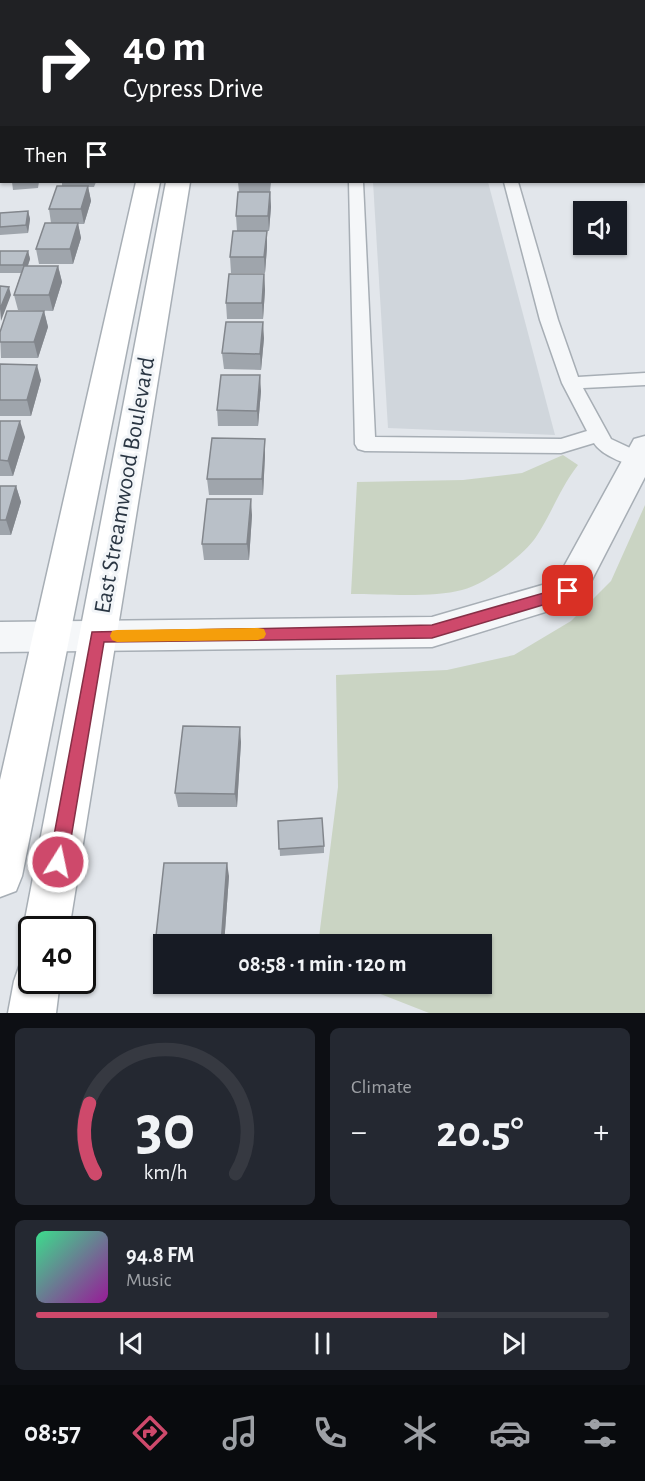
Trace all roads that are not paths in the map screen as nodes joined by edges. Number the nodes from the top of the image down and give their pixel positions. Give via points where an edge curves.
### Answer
1 (148, 183) edge
2 (178, 183) edge
3 (356, 183) edge
4 (511, 183) edge
5 (645, 379) edge
6 (571, 383) junction
7 (598, 435) junction
8 (641, 453) edge
9 (51, 636) junction
10 (97, 636) junction
11 (0, 637) edge
12 (0, 876) edge
13 (48, 916) edge
14 (35, 994) edge
15 (32, 1013) edge

1 - 9 street, East Streamwood Boulevard
2 - 10 street, East Streamwood Boulevard
3 - 7 lane via 365,444 561,446
4 - 6 lane via 549,320
5 - 6 lane
6 - 7 lane
7 - 8 lane via 604,444
8 - 10 street via 568,591 432,632
9 - 10 street
9 - 11 street
9 - 12 street, East Streamwood Boulevard
10 - 13 street, East Streamwood Boulevard
14 - 15 street

